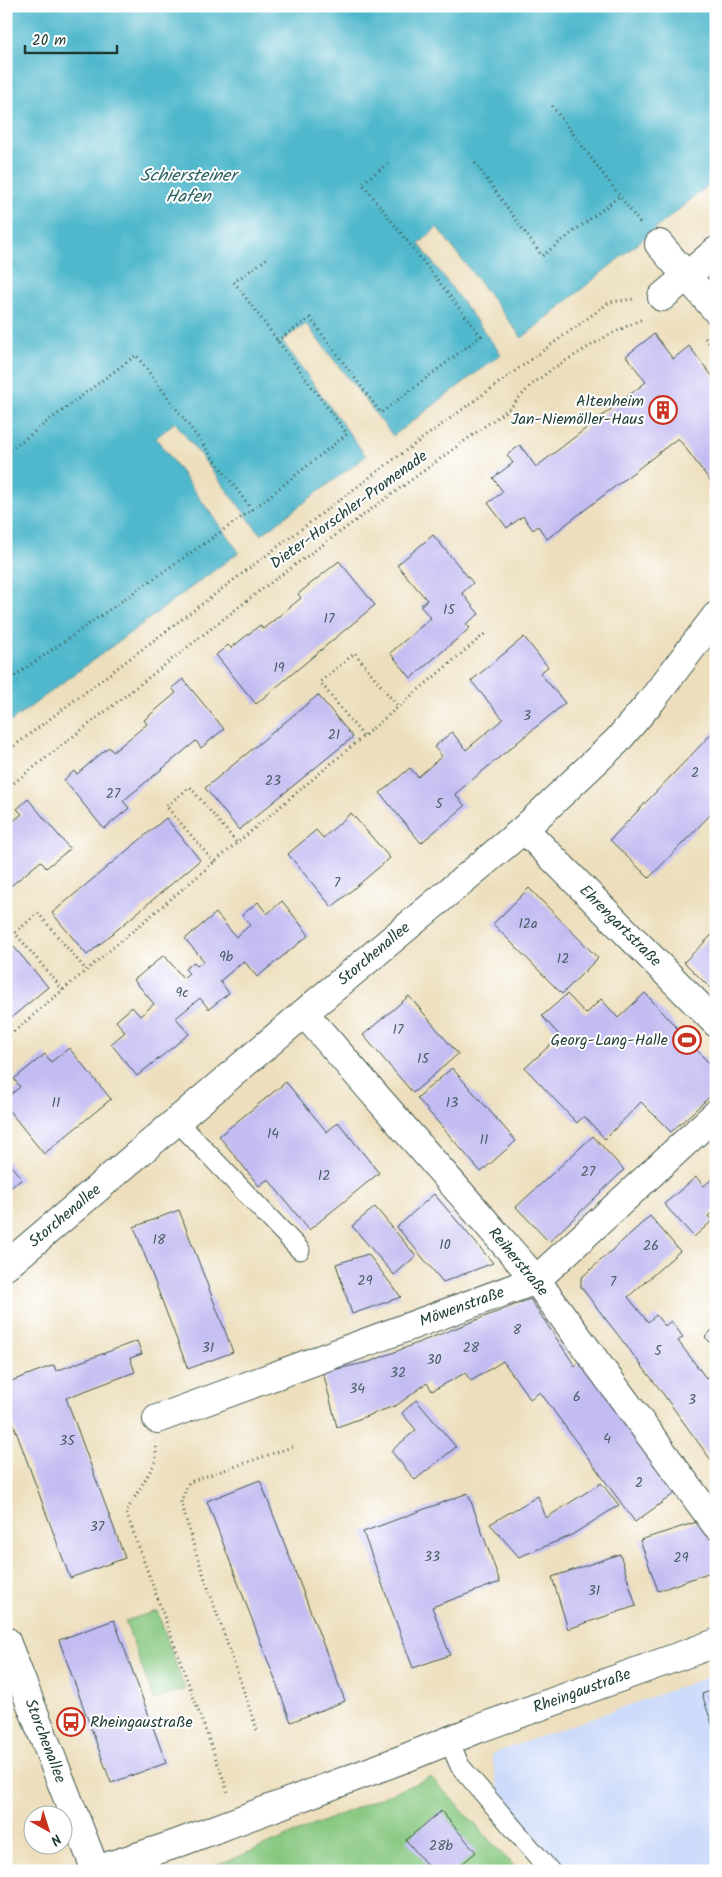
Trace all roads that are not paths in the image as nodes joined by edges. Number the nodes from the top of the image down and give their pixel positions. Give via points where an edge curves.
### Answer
1 (651, 235) road end
2 (716, 251) edge
3 (687, 275) junction
4 (714, 307) edge
5 (716, 616) edge
6 (524, 828) junction
7 (304, 1013) junction
8 (716, 1023) edge
9 (716, 1114) edge
10 (177, 1121) junction
11 (300, 1250) dead end
12 (6, 1266) edge
13 (536, 1280) junction
14 (157, 1419) road end
15 (716, 1525) edge
16 (6, 1641) edge
17 (716, 1643) edge
18 (449, 1741) junction
19 (95, 1870) edge
20 (550, 1871) edge

1 - 3 street
2 - 3 street
3 - 4 street
3 - 4 street via 655,307
5 - 6 street, Storchenallee via 617,740
6 - 7 street, Storchenallee
6 - 8 street, Ehrengartstraße
7 - 10 street, Storchenallee
7 - 13 street, Reiherstraße
9 - 13 street, Möwenstraße
10 - 11 lane
10 - 12 street, Storchenallee
13 - 14 street, Möwenstraße
13 - 15 street, Reiherstraße
16 - 19 street, Storchenallee
17 - 18 street, Rheingaustraße
18 - 19 street, Rheingaustraße
18 - 20 lane via 460,1766

